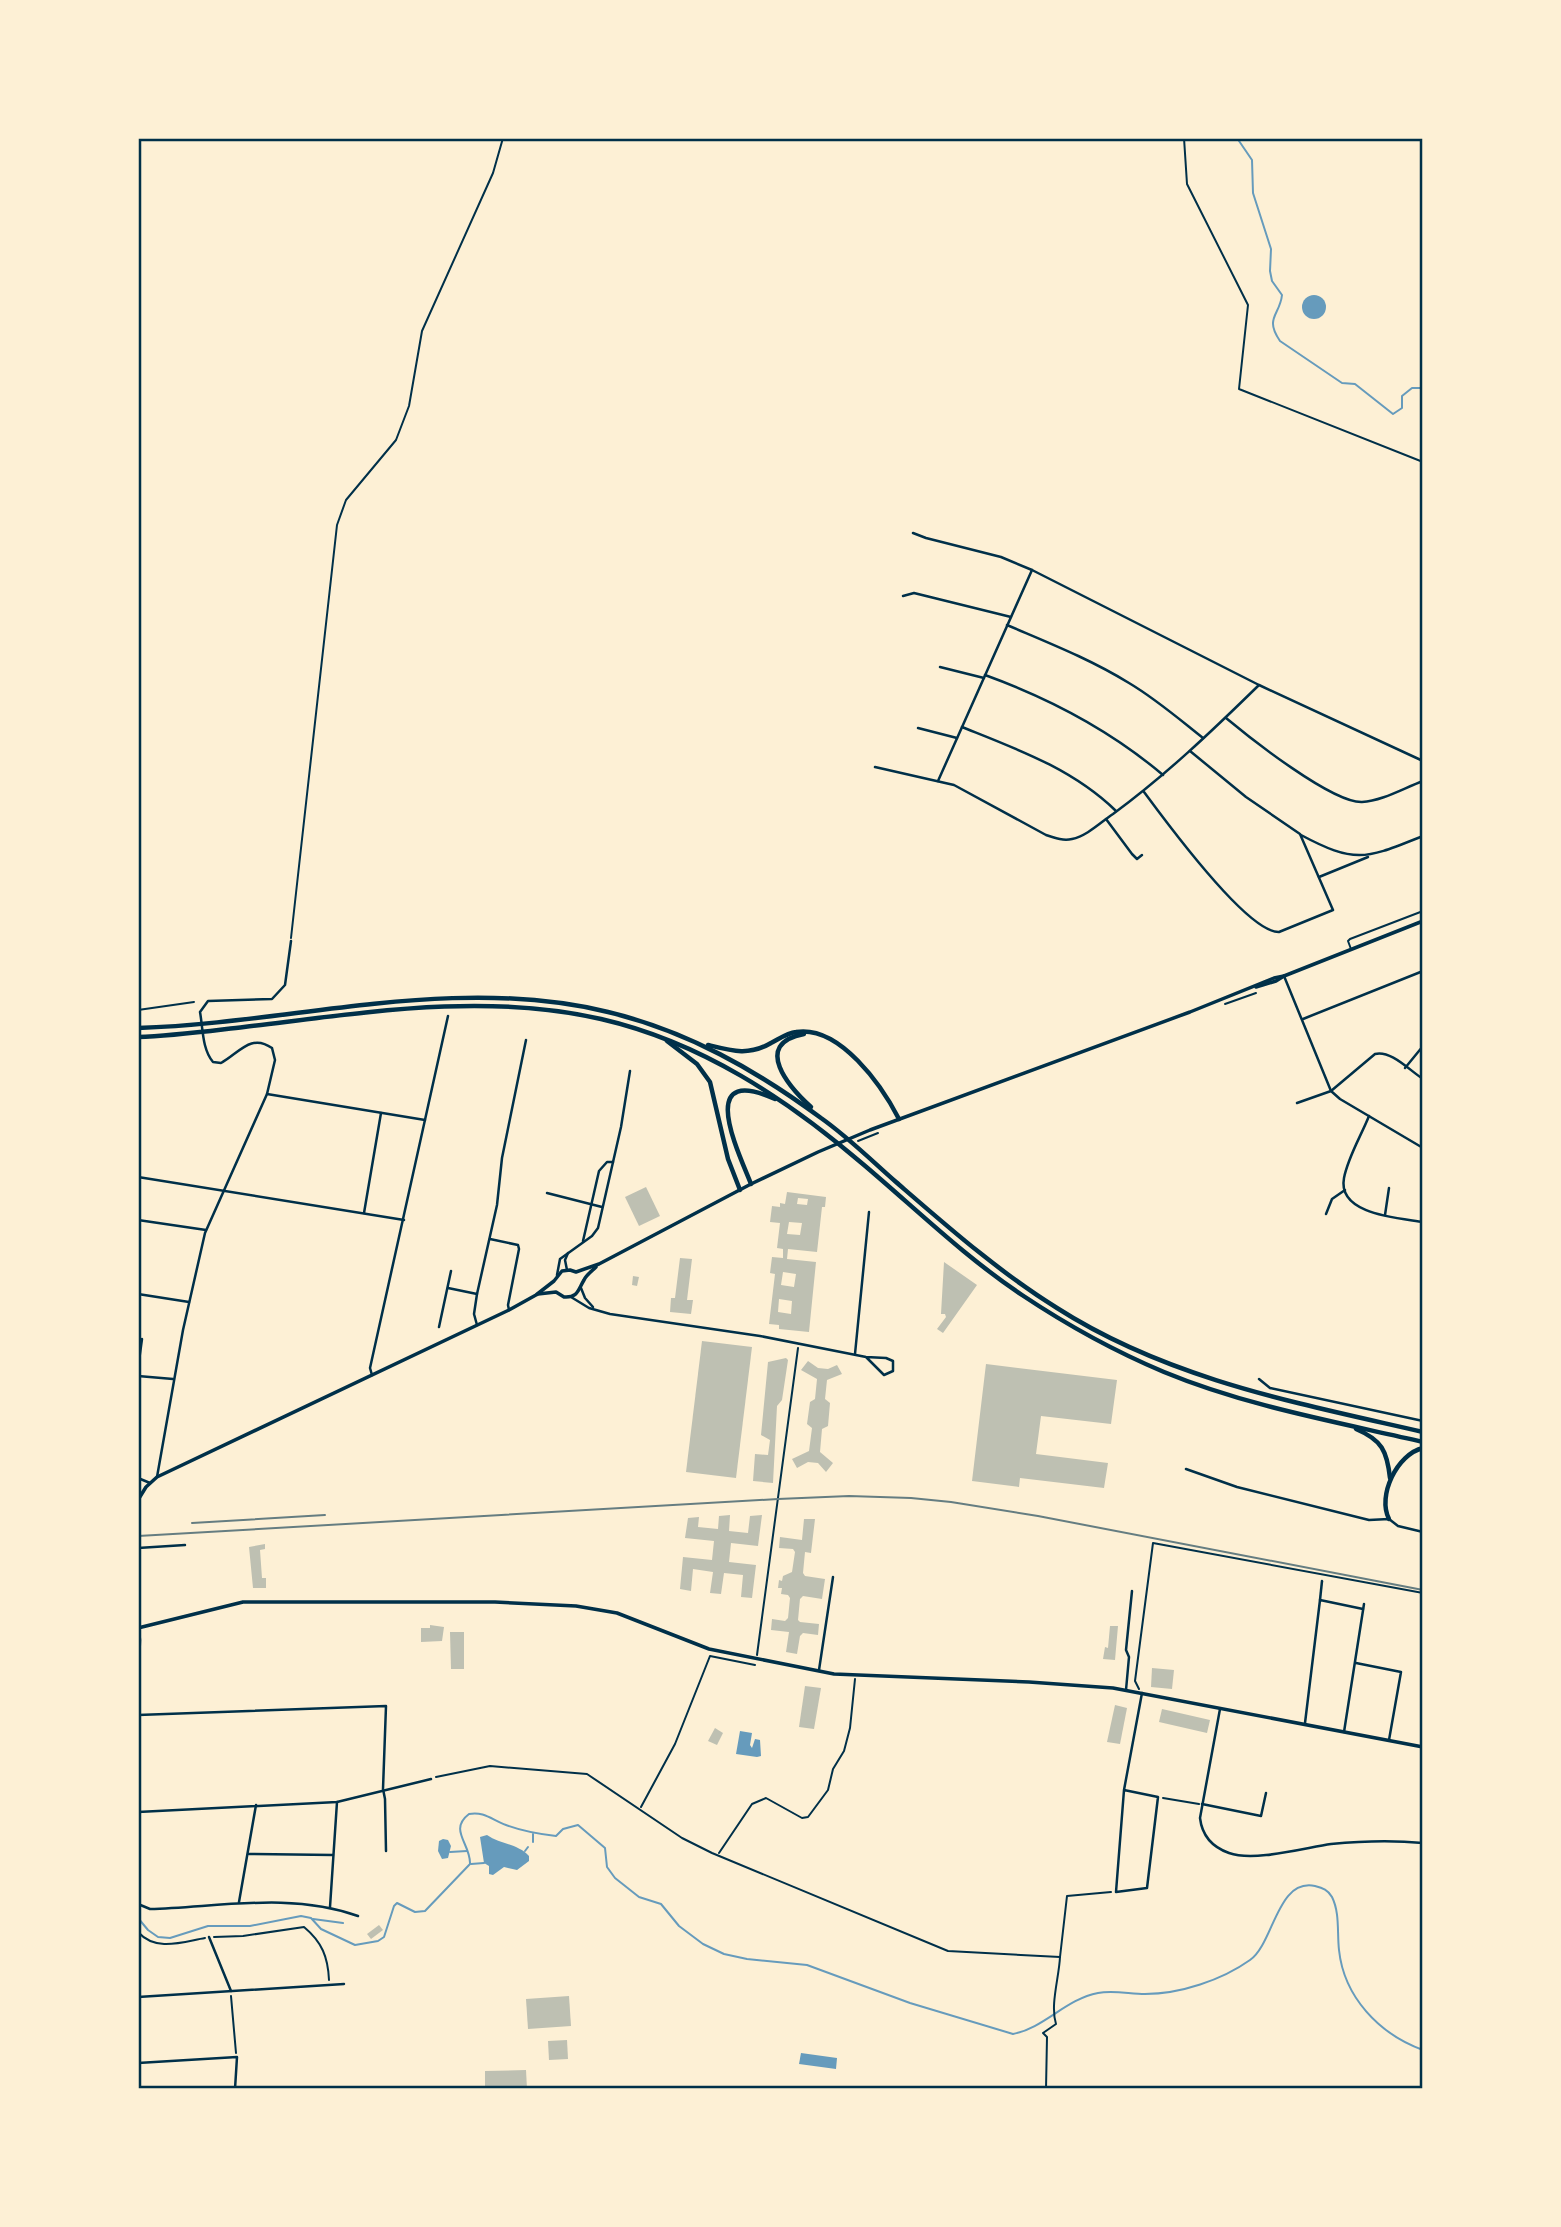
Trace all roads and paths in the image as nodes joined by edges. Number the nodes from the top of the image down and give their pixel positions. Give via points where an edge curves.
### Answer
1 (503, 138) edge
2 (1184, 138) edge
3 (1423, 462) edge
4 (913, 533) dead end
5 (1032, 570) junction
6 (903, 596) dead end
7 (1011, 617) junction
8 (1007, 625) junction
9 (940, 667) dead end
10 (985, 677) junction
11 (1259, 685) junction
12 (1226, 718) junction
13 (962, 727) junction
14 (918, 728) dead end
15 (957, 738) junction
16 (1203, 739) junction
17 (1190, 751) junction
18 (1423, 761) edge
19 (875, 767) dead end
20 (1163, 775) junction
21 (938, 781) junction
22 (1423, 781) edge
23 (1143, 792) junction
24 (1116, 811) junction
25 (1106, 819) junction
26 (1300, 834) junction
27 (1423, 836) edge
28 (1142, 855) dead end
29 (1371, 855) junction
30 (1319, 877) junction
31 (1423, 911) edge
32 (1423, 920) edge
33 (291, 941) joint
34 (1351, 950) junction
35 (1423, 971) edge
36 (1284, 976) junction
37 (194, 1002) dead end
38 (138, 1010) edge
39 (448, 1016) dead end
40 (1303, 1019) junction
41 (138, 1028) edge
42 (813, 1033) junction
43 (138, 1037) edge
44 (663, 1038) junction
45 (526, 1040) dead end
46 (694, 1041) junction
47 (1423, 1046) edge
48 (1405, 1068) junction
49 (630, 1071) dead end
50 (1423, 1079) edge
51 (1331, 1091) junction
52 (267, 1094) junction
53 (1297, 1102) dead end
54 (787, 1105) junction
55 (381, 1113) junction
56 (1369, 1116) junction
57 (899, 1119) junction
58 (425, 1120) junction
59 (824, 1120) junction
60 (1423, 1147) edge
61 (613, 1162) junction
62 (138, 1177) edge
63 (751, 1184) junction
64 (1390, 1188) dead end
65 (740, 1189) junction
66 (224, 1190) junction
67 (1345, 1190) junction
68 (547, 1193) dead end
69 (593, 1204) junction
70 (603, 1207) junction
71 (869, 1212) dead end
72 (364, 1213) junction
73 (1326, 1214) dead end
74 (1384, 1215) junction
75 (138, 1220) edge
76 (404, 1220) junction
77 (1423, 1222) edge
78 (206, 1230) junction
79 (489, 1239) junction
80 (582, 1244) junction
81 (568, 1252) junction
82 (599, 1264) junction
83 (567, 1270) junction
84 (451, 1271) dead end
85 (576, 1272) junction
86 (557, 1275) junction
87 (554, 1281) junction
88 (581, 1286) junction
89 (447, 1288) junction
90 (556, 1292) junction
91 (138, 1294) edge
92 (477, 1294) junction
93 (536, 1295) junction
94 (571, 1297) junction
95 (189, 1301) junction
96 (509, 1310) junction
97 (595, 1310) junction
98 (477, 1325) junction
99 (439, 1327) dead end
100 (142, 1339) dead end
101 (793, 1343) junction
102 (855, 1354) junction
103 (866, 1357) junction
104 (138, 1368) edge
105 (138, 1376) edge
106 (372, 1376) junction
107 (174, 1379) junction
108 (1259, 1379) dead end
109 (1423, 1422) edge
110 (1346, 1424) junction
111 (1423, 1432) edge
112 (1423, 1442) edge
113 (1423, 1448) edge
114 (1186, 1469) dead end
115 (157, 1477) junction
116 (138, 1478) edge
117 (1390, 1481) junction
118 (149, 1483) junction
119 (138, 1500) edge
120 (1389, 1519) junction
121 (1423, 1532) edge
122 (185, 1545) dead end
123 (138, 1548) edge
124 (833, 1577) dead end
125 (1322, 1581) dead end
126 (1132, 1591) dead end
127 (1423, 1593) edge
128 (1320, 1600) junction
129 (1364, 1604) dead end
130 (1363, 1609) junction
131 (138, 1627) edge
132 (756, 1662) junction
133 (1356, 1663) junction
134 (819, 1670) junction
135 (856, 1676) junction
136 (1126, 1690) junction
137 (1142, 1693) junction
138 (138, 1694) edge
139 (1220, 1709) junction
140 (138, 1715) edge
141 (1305, 1725) junction
142 (1345, 1732) junction
143 (1389, 1740) junction
144 (1423, 1747) edge
145 (138, 1759) edge
146 (138, 1768) edge
147 (431, 1779) joint
148 (383, 1789) junction
149 (1124, 1790) junction
150 (1266, 1793) dead end
151 (1158, 1797) junction
152 (337, 1802) junction
153 (1202, 1804) junction
154 (256, 1805) junction
155 (641, 1808) junction
156 (138, 1812) edge
157 (1423, 1843) edge
158 (386, 1851) dead end
159 (249, 1854) junction
160 (719, 1854) junction
161 (333, 1855) junction
162 (1116, 1892) junction
163 (239, 1902) junction
164 (138, 1904) edge
165 (330, 1907) junction
166 (358, 1916) dead end
167 (138, 1932) edge
168 (209, 1937) junction
169 (1060, 1957) junction
170 (329, 1984) junction
171 (344, 1984) dead end
172 (230, 1990) junction
173 (138, 1997) edge
174 (237, 2057) junction
175 (138, 2063) edge
176 (235, 2089) edge
177 (1046, 2089) edge

1 - 33 path via 493,173 422,331 409,406 396,440 346,500 337,525
2 - 3 path via 1187,184 1248,304 1239,389
4 - 5 street via 1001,556
5 - 7 street
5 - 11 street
6 - 7 street via 914,593
7 - 8 street
8 - 10 street
8 - 16 street via 1129,683
9 - 10 street
10 - 13 street
10 - 20 street via 1046,699 1094,725
11 - 12 street
11 - 18 street
12 - 16 street
12 - 22 street via 1280,760 1345,799 1376,799
13 - 15 street
13 - 24 street via 1049,764 1083,783
14 - 15 street
15 - 21 street
16 - 17 street
17 - 20 street
17 - 26 street
19 - 21 street
20 - 23 street
21 - 25 street via 1056,839 1081,836
23 - 24 street
23 - 30 street via 1204,870 1270,931 1279,932 1333,910
24 - 25 street
25 - 28 street via 1132,854 1138,859
26 - 29 street via 1343,854
26 - 30 street
27 - 29 street
29 - 30 street
31 - 34 lane via 1350,939
32 - 34 street
33 - 52 street via 285,982 272,999 208,1001 201,1012 208,1056 217,1063 253,1042 272,1048 275,1060
34 - 36 street
35 - 40 street
36 - 40 street
36 - 57 street
37 - 38 path
39 - 58 street
40 - 51 street
41 - 46 highway via 398,1001 486,997 596,1009
42 - 46 highway via 789,1034 750,1052
42 - 57 highway via 852,1055 877,1083
42 - 59 highway via 787,1041 779,1052 778,1067
43 - 44 highway via 362,1013 486,1006 566,1012
44 - 54 highway via 733,1070
44 - 65 highway via 697,1064 710,1082
45 - 79 street
46 - 59 highway via 753,1071
47 - 48 street
48 - 50 street
48 - 51 street via 1380,1053
49 - 61 street
51 - 53 street
51 - 56 street
52 - 55 street
52 - 66 street
54 - 63 highway via 748,1089 737,1092 729,1102 731,1136
54 - 110 highway via 985,1269 1088,1336 1165,1373
55 - 58 street
55 - 72 street
56 - 60 street
56 - 67 street via 1344,1178
57 - 63 street
58 - 76 street
59 - 111 highway via 983,1256 1092,1328 1224,1384
61 - 69 street via 600,1168
61 - 70 street
62 - 66 street
63 - 65 street
64 - 74 street
65 - 82 street
66 - 72 street
66 - 78 street
67 - 73 street via 1332,1199
67 - 74 street via 1360,1208
68 - 69 street
69 - 70 street
69 - 80 street
70 - 80 street via 596,1231
71 - 102 street
72 - 76 street
74 - 77 street
75 - 78 street
76 - 106 street via 370,1368
78 - 95 street
79 - 92 street
79 - 96 street via 518,1245
80 - 81 street
81 - 83 street
81 - 86 street via 559,1261
82 - 85 street
82 - 88 street
83 - 85 street
83 - 86 street
84 - 89 street
85 - 88 street
86 - 87 street
87 - 90 street
87 - 93 street
88 - 94 street
88 - 97 street
89 - 92 street
89 - 99 street
90 - 93 street
90 - 94 street
91 - 95 street
92 - 98 street
93 - 96 street
94 - 97 street
95 - 107 street
96 - 98 street
97 - 101 street
98 - 106 street
100 - 104 street
101 - 102 street
101 - 132 path via 799,1345
102 - 103 street
103 - 103 street via 884,1375 893,1371 891,1359
105 - 107 street
106 - 115 street
107 - 115 street
108 - 109 street via 1270,1388
110 - 112 highway
110 - 117 highway via 1385,1450
113 - 117 highway via 1403,1458
114 - 120 street via 1304,1504 1369,1520
115 - 118 street
116 - 118 street
117 - 120 highway via 1385,1510
118 - 119 street
120 - 121 street
122 - 123 street
124 - 134 street
125 - 128 street
126 - 136 street
127 - 137 path via 1153,1543 1135,1681
128 - 130 street
128 - 141 street
129 - 130 street
130 - 133 street
131 - 132 street via 243,1602 553,1604 617,1613
131 - 138 street
132 - 134 street
132 - 155 path via 710,1656 675,1744
133 - 142 street
133 - 143 street via 1401,1672
134 - 135 street
135 - 136 street
135 - 160 path via 844,1751 828,1790 808,1816 802,1818 760,1799
136 - 137 street
137 - 139 street
137 - 149 street
139 - 141 street
139 - 153 street
140 - 148 street via 386,1706
141 - 142 street
142 - 143 street
143 - 144 street
145 - 146 street
147 - 148 street
147 - 155 path via 490,1766 579,1772
148 - 152 street
148 - 158 street
149 - 151 street
149 - 162 street
150 - 153 street via 1261,1816
151 - 153 path
151 - 162 street via 1147,1888
152 - 154 street
152 - 161 street
153 - 157 street via 1202,1831 1231,1854 1259,1855 1335,1844
154 - 156 street
154 - 159 street
155 - 160 path via 682,1838
159 - 161 street
159 - 163 street
160 - 169 path via 947,1951
161 - 165 street
162 - 169 path via 1067,1896
163 - 164 street via 159,1909
163 - 165 street
165 - 166 street
167 - 168 path via 149,1942 165,1945
168 - 170 path via 304,1927 322,1947
168 - 172 street
169 - 177 path via 1052,2010 1056,2024 1043,2033 1047,2038
170 - 171 street
170 - 172 street
172 - 173 street
172 - 174 path
174 - 175 street
174 - 176 street

